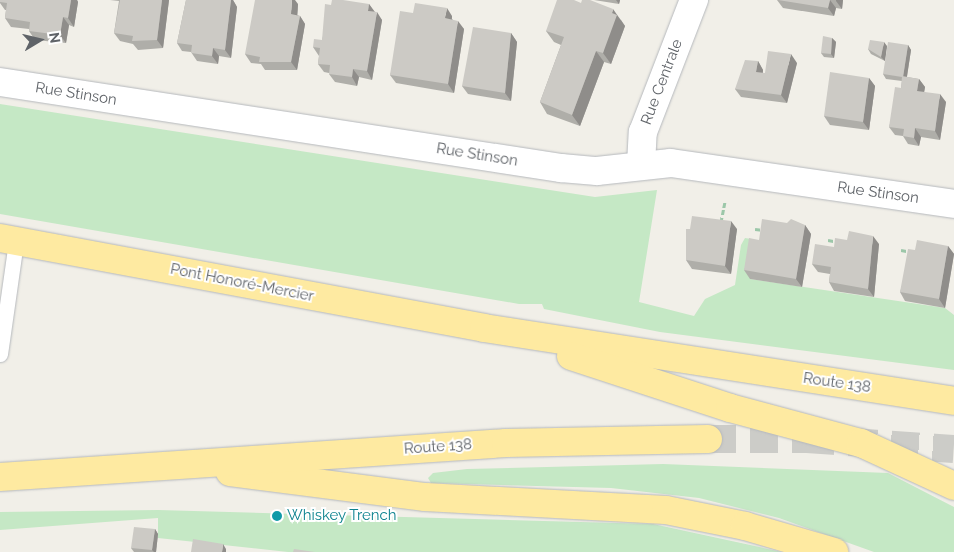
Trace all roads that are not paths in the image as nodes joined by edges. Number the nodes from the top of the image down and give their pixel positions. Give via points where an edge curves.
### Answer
1 (694, 0) edge
2 (0, 82) edge
3 (641, 165) junction
4 (954, 204) edge
5 (8, 240) edge
6 (484, 328) junction
7 (0, 354) edge
8 (954, 401) edge
9 (708, 439) tunnel mouth
10 (169, 464) junction
11 (0, 477) edge
12 (954, 486) edge
13 (834, 552) edge

1 - 3 street, Rue Centrale via 643,132
2 - 3 street, Rue Stinson via 561,168 597,171
3 - 4 street, Rue Stinson via 700,166
5 - 6 highway, Pont Honoré-Mercier
5 - 7 lane
6 - 8 highway, Route 138
6 - 12 highway via 730,408 861,443
9 - 10 highway, Route 138 via 506,443
10 - 11 highway
10 - 13 highway via 425,497 666,510 745,526

